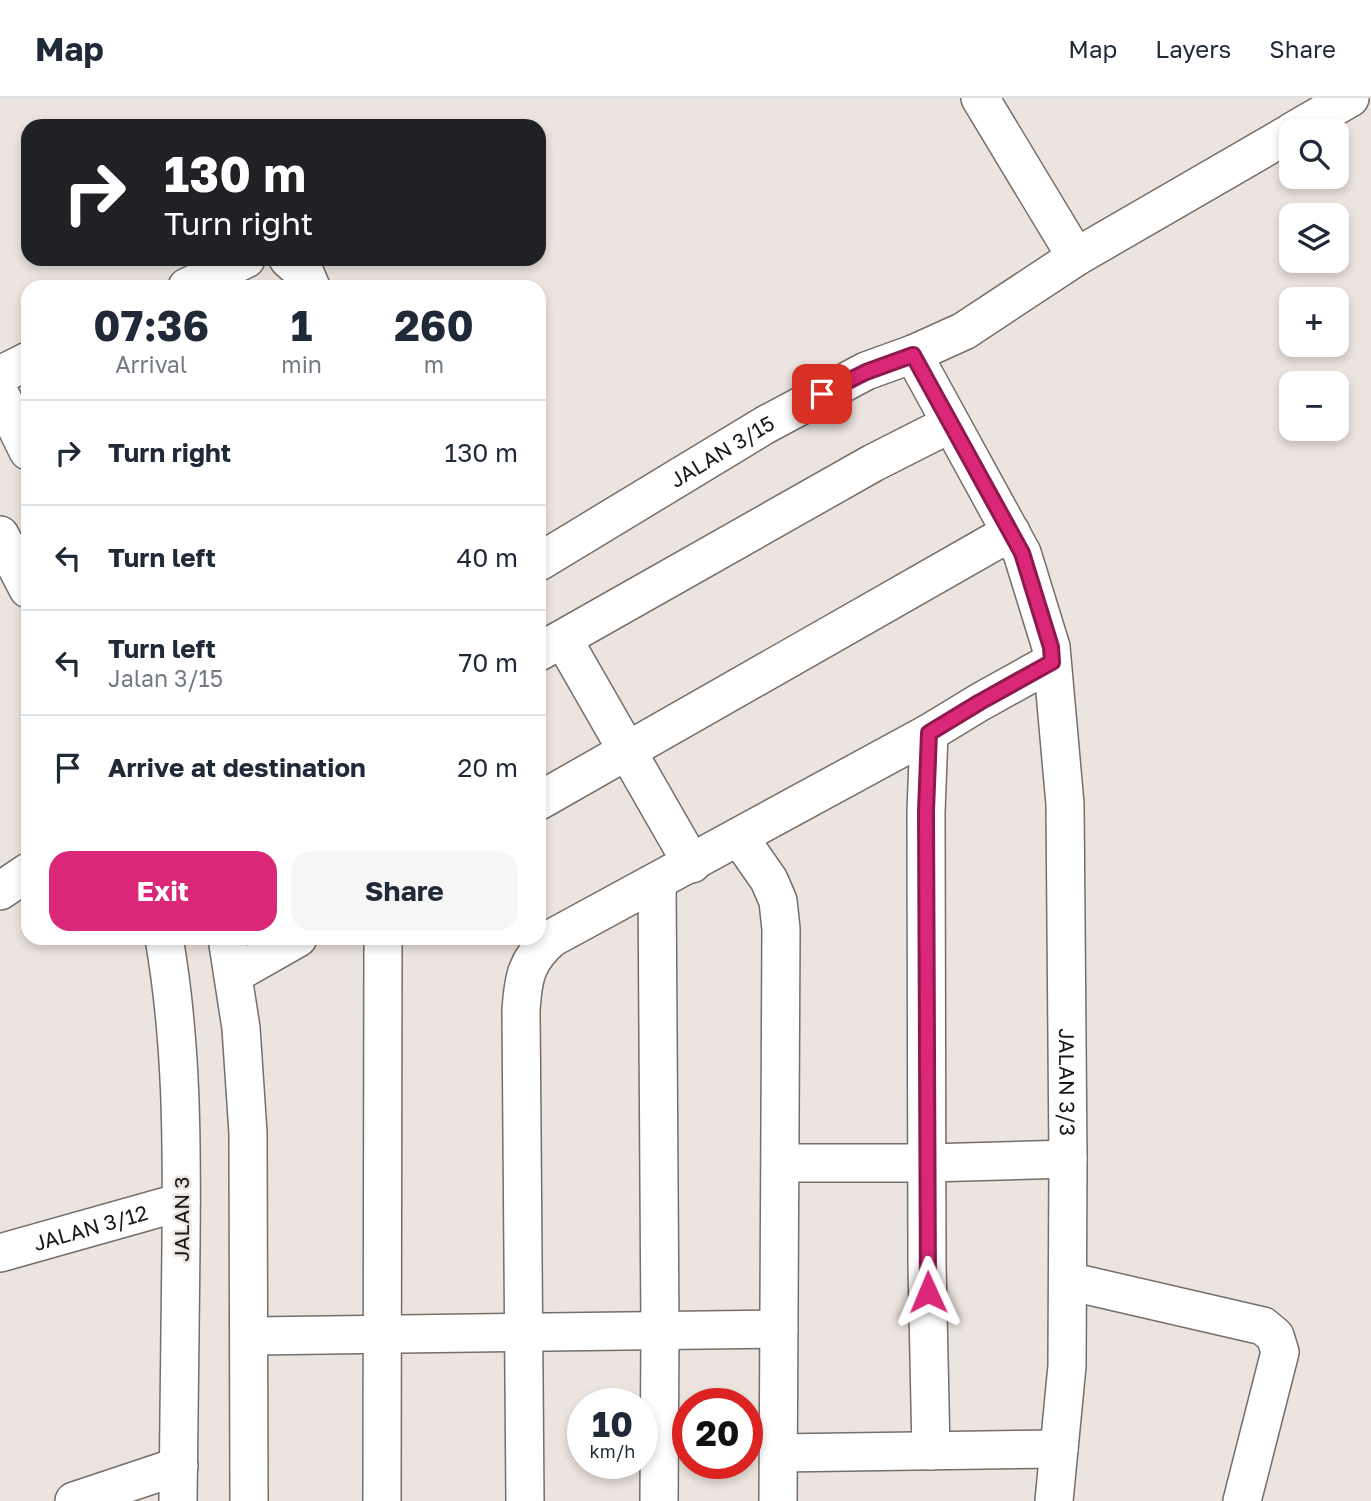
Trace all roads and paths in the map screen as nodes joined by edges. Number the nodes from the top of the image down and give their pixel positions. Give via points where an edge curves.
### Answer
1 (980, 98) edge
2 (1350, 98) edge
3 (1314, 119) edge
4 (1279, 140) edge
5 (1076, 257) junction
6 (231, 266) edge
7 (296, 266) edge
8 (202, 280) edge
9 (308, 280) edge
10 (913, 355) junction
11 (21, 364) edge
12 (0, 374) edge
13 (0, 394) edge
14 (950, 424) junction
15 (21, 437) edge
16 (1011, 532) junction
17 (0, 535) edge
18 (546, 558) edge
19 (21, 576) edge
20 (551, 646) edge
21 (1052, 662) junction
22 (929, 733) junction
23 (627, 750) junction
24 (546, 797) edge
25 (739, 837) junction
26 (692, 864) junction
27 (21, 877) edge
28 (657, 883) junction
29 (0, 891) edge
30 (546, 944) edge
31 (165, 945) edge
32 (228, 945) edge
33 (286, 945) edge
34 (383, 945) edge
35 (545, 945) edge
36 (233, 975) junction
37 (1068, 1159) junction
38 (781, 1163) junction
39 (929, 1163) junction
40 (181, 1202) junction
41 (0, 1253) edge
42 (1068, 1281) junction
43 (779, 1329) junction
44 (660, 1331) junction
45 (525, 1332) junction
46 (382, 1334) junction
47 (249, 1336) junction
48 (1059, 1449) junction
49 (931, 1451) junction
50 (779, 1453) junction
51 (179, 1484) edge
52 (74, 1501) edge
53 (249, 1501) edge
54 (382, 1501) edge
55 (525, 1501) edge
56 (659, 1501) edge
57 (778, 1501) edge
58 (1054, 1501) edge
59 (1242, 1501) edge

1 - 5 street
2 - 3 street, JALAN 3/15
4 - 5 street, JALAN 3/15
5 - 10 street, JALAN 3/15 via 964,331
6 - 8 street
7 - 9 street
10 - 14 street, JALAN 3/3
10 - 18 street, JALAN 3/15 via 866,372 765,425
11 - 12 street
13 - 15 street
14 - 16 street, JALAN 3/3
14 - 20 street
16 - 21 street, JALAN 3/3 via 1022,553
16 - 23 street
17 - 19 street
20 - 23 street
21 - 22 street
21 - 37 street, JALAN 3/3 via 1065,804
22 - 25 street
22 - 39 street
23 - 24 street
23 - 26 street
25 - 26 street
25 - 38 street via 778,901
26 - 28 street
27 - 29 street
28 - 30 street
28 - 44 street
31 - 40 street, JALAN 3 via 175,998 180,1075
32 - 36 street
33 - 36 street
34 - 46 street
35 - 45 street via 526,973 521,1011
36 - 47 street via 248,1133
37 - 39 street
37 - 42 street, JALAN 3/3
38 - 39 street
38 - 43 street
39 - 49 street
40 - 41 street, JALAN 3/12
40 - 51 street, JALAN 3
42 - 48 street, JALAN 3/3 via 1067,1366
42 - 59 street via 1264,1326 1275,1336 1280,1352
43 - 44 street
43 - 50 street
44 - 45 street
44 - 56 street
45 - 46 street
45 - 55 street
46 - 47 street
46 - 54 street
47 - 53 street
48 - 49 street
48 - 58 street, JALAN 3/3
49 - 50 street
50 - 57 street
51 - 52 street

